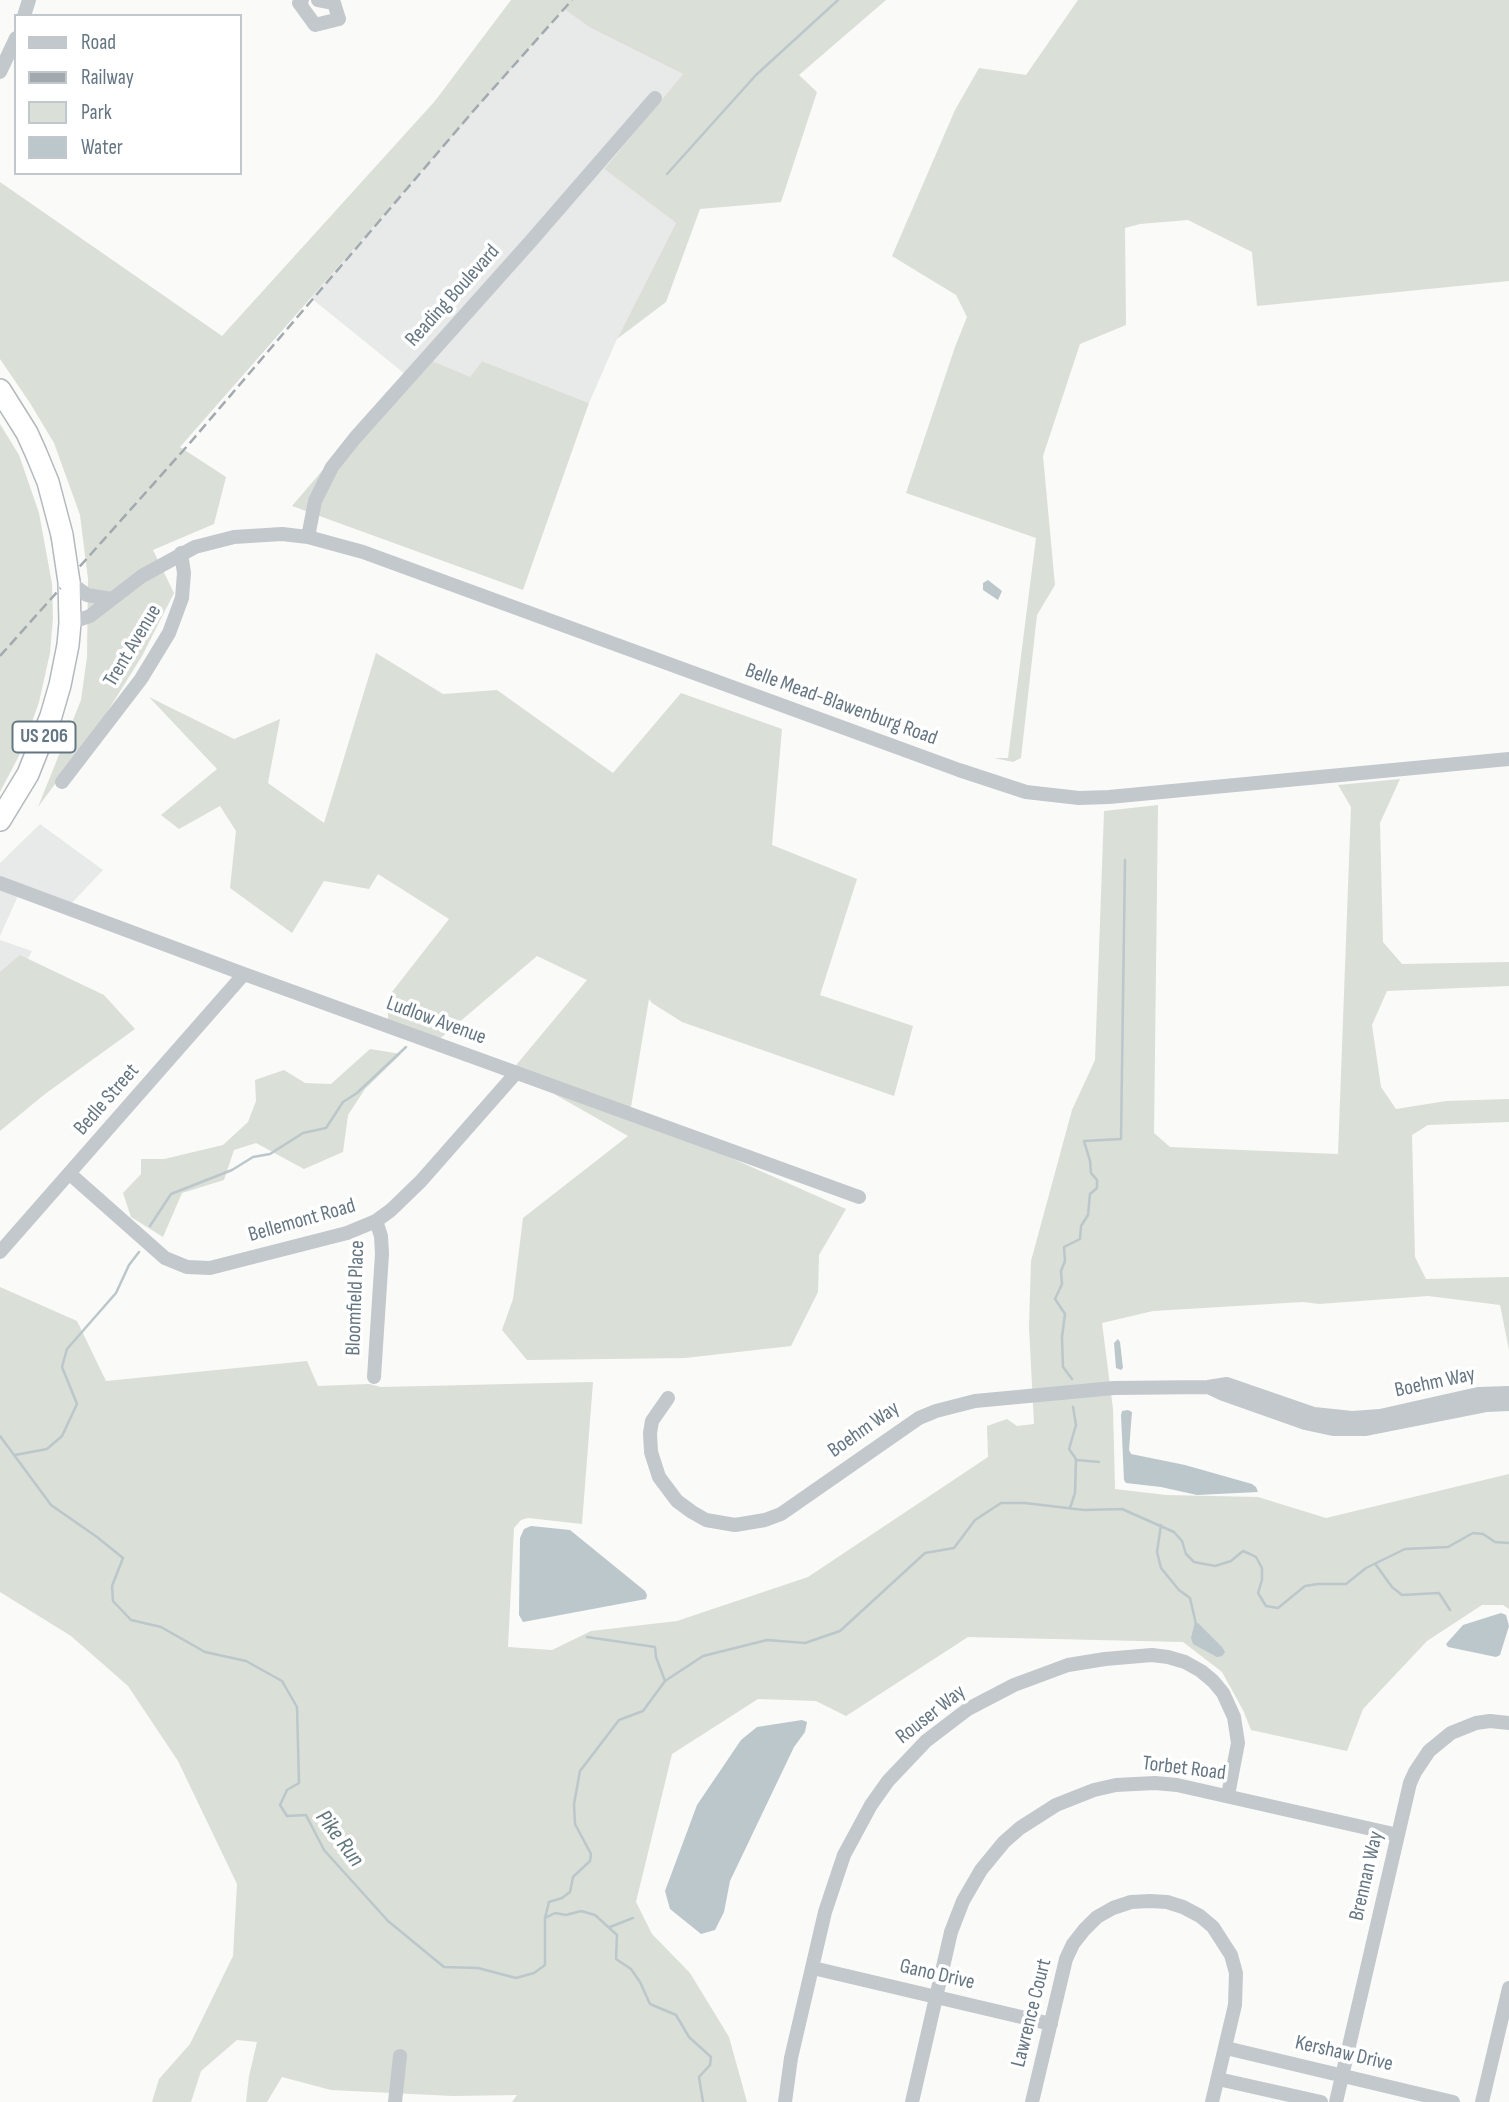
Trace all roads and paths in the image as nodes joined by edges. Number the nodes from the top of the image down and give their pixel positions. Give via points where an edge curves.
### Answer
1 (302, 0) edge
2 (318, 0) edge
3 (14, 42) edge
4 (0, 72) edge
5 (655, 98) dead end
6 (0, 390) edge
7 (308, 537) junction
8 (181, 553) junction
9 (69, 582) junction
10 (112, 599) junction
11 (70, 623) junction
12 (1509, 759) edge
13 (62, 782) dead end
14 (0, 820) edge
15 (0, 883) edge
16 (244, 974) junction
17 (516, 1073) junction
18 (70, 1174) junction
19 (859, 1197) dead end
20 (376, 1221) junction
21 (0, 1252) edge
22 (374, 1377) dead end
23 (1509, 1393) edge
24 (668, 1398) dead end
25 (1509, 1404) edge
26 (1372, 1423) junction
27 (1509, 1723) edge
28 (1228, 1795) junction
29 (1398, 1835) junction
30 (813, 1968) junction
31 (1509, 1988) edge
32 (936, 1996) junction
33 (1051, 2024) junction
34 (1226, 2048) junction
35 (400, 2056) dead end
36 (1342, 2075) junction
37 (1218, 2078) junction
38 (394, 2102) edge
39 (785, 2102) edge
40 (912, 2102) edge
41 (1032, 2102) edge
42 (1212, 2102) edge
43 (1321, 2102) edge
44 (1336, 2102) edge
45 (1453, 2102) edge
46 (1482, 2102) edge

1 - 2 street via 299,3 315,25 339,19 334,3
3 - 4 street
5 - 7 street, Reading Boulevard via 332,467 315,501
6 - 9 highway, US 206, bridge via 32,443 48,482 58,512
7 - 8 street, Belle Mead-Blawenburg Road via 234,537
7 - 12 street, Belle Mead-Blawenburg Road via 363,552 1026,792 1109,797
8 - 10 street, Trent Avenue
8 - 13 street, Trent Avenue via 183,598 169,633 141,679
9 - 10 street, Trent Avenue via 92,597
9 - 11 highway, US 206
10 - 11 street, Trent Avenue via 90,617
11 - 14 highway, US 206 via 60,685 40,749
15 - 16 street, Ludlow Avenue
16 - 17 street, Ludlow Avenue
16 - 18 street, Bedle Street
17 - 19 street, Ludlow Avenue
17 - 20 street, Bellemont Road via 421,1181
18 - 20 street, Bellemont Road via 166,1258 198,1269 305,1245
18 - 21 street, Bedle Street
20 - 22 street, Bloomfield Place via 382,1254
23 - 26 street, Boehm Way via 1478,1394
24 - 26 street, Boehm Way via 652,1421 650,1433 659,1477 692,1512 706,1520 735,1525 780,1514 905,1427 936,1411 975,1401 1114,1388 1227,1384 1297,1414
25 - 26 street, Boehm Way
27 - 29 street, Brennan Way via 1490,1721 1462,1727 1429,1751 1410,1783
28 - 29 street, Torbet Road
28 - 30 street, Rouser Way via 1238,1744 1234,1717 1213,1681 1185,1662 1152,1656 1105,1659 1068,1665 1014,1685 946,1724 882,1789 844,1855
28 - 32 street, Torbet Road via 1177,1784 1135,1783 1094,1790 1038,1815 1004,1842 972,1885 951,1932
29 - 36 street, Brennan Way
30 - 32 street, Gano Drive
30 - 39 street, Rouser Way
31 - 46 street
32 - 33 street, Gano Drive
32 - 40 street, Torbet Road
33 - 34 street, Lawrence Court via 1066,1959 1084,1930 1097,1917 1122,1905 1167,1902 1200,1916 1231,1955 1237,1989
33 - 41 street, Lawrence Court
34 - 36 street, Kershaw Drive
34 - 37 street, Lawrence Court
35 - 38 street
36 - 44 street, Brennan Way
36 - 45 street, Kershaw Drive
37 - 42 street, Lawrence Court
37 - 43 street

